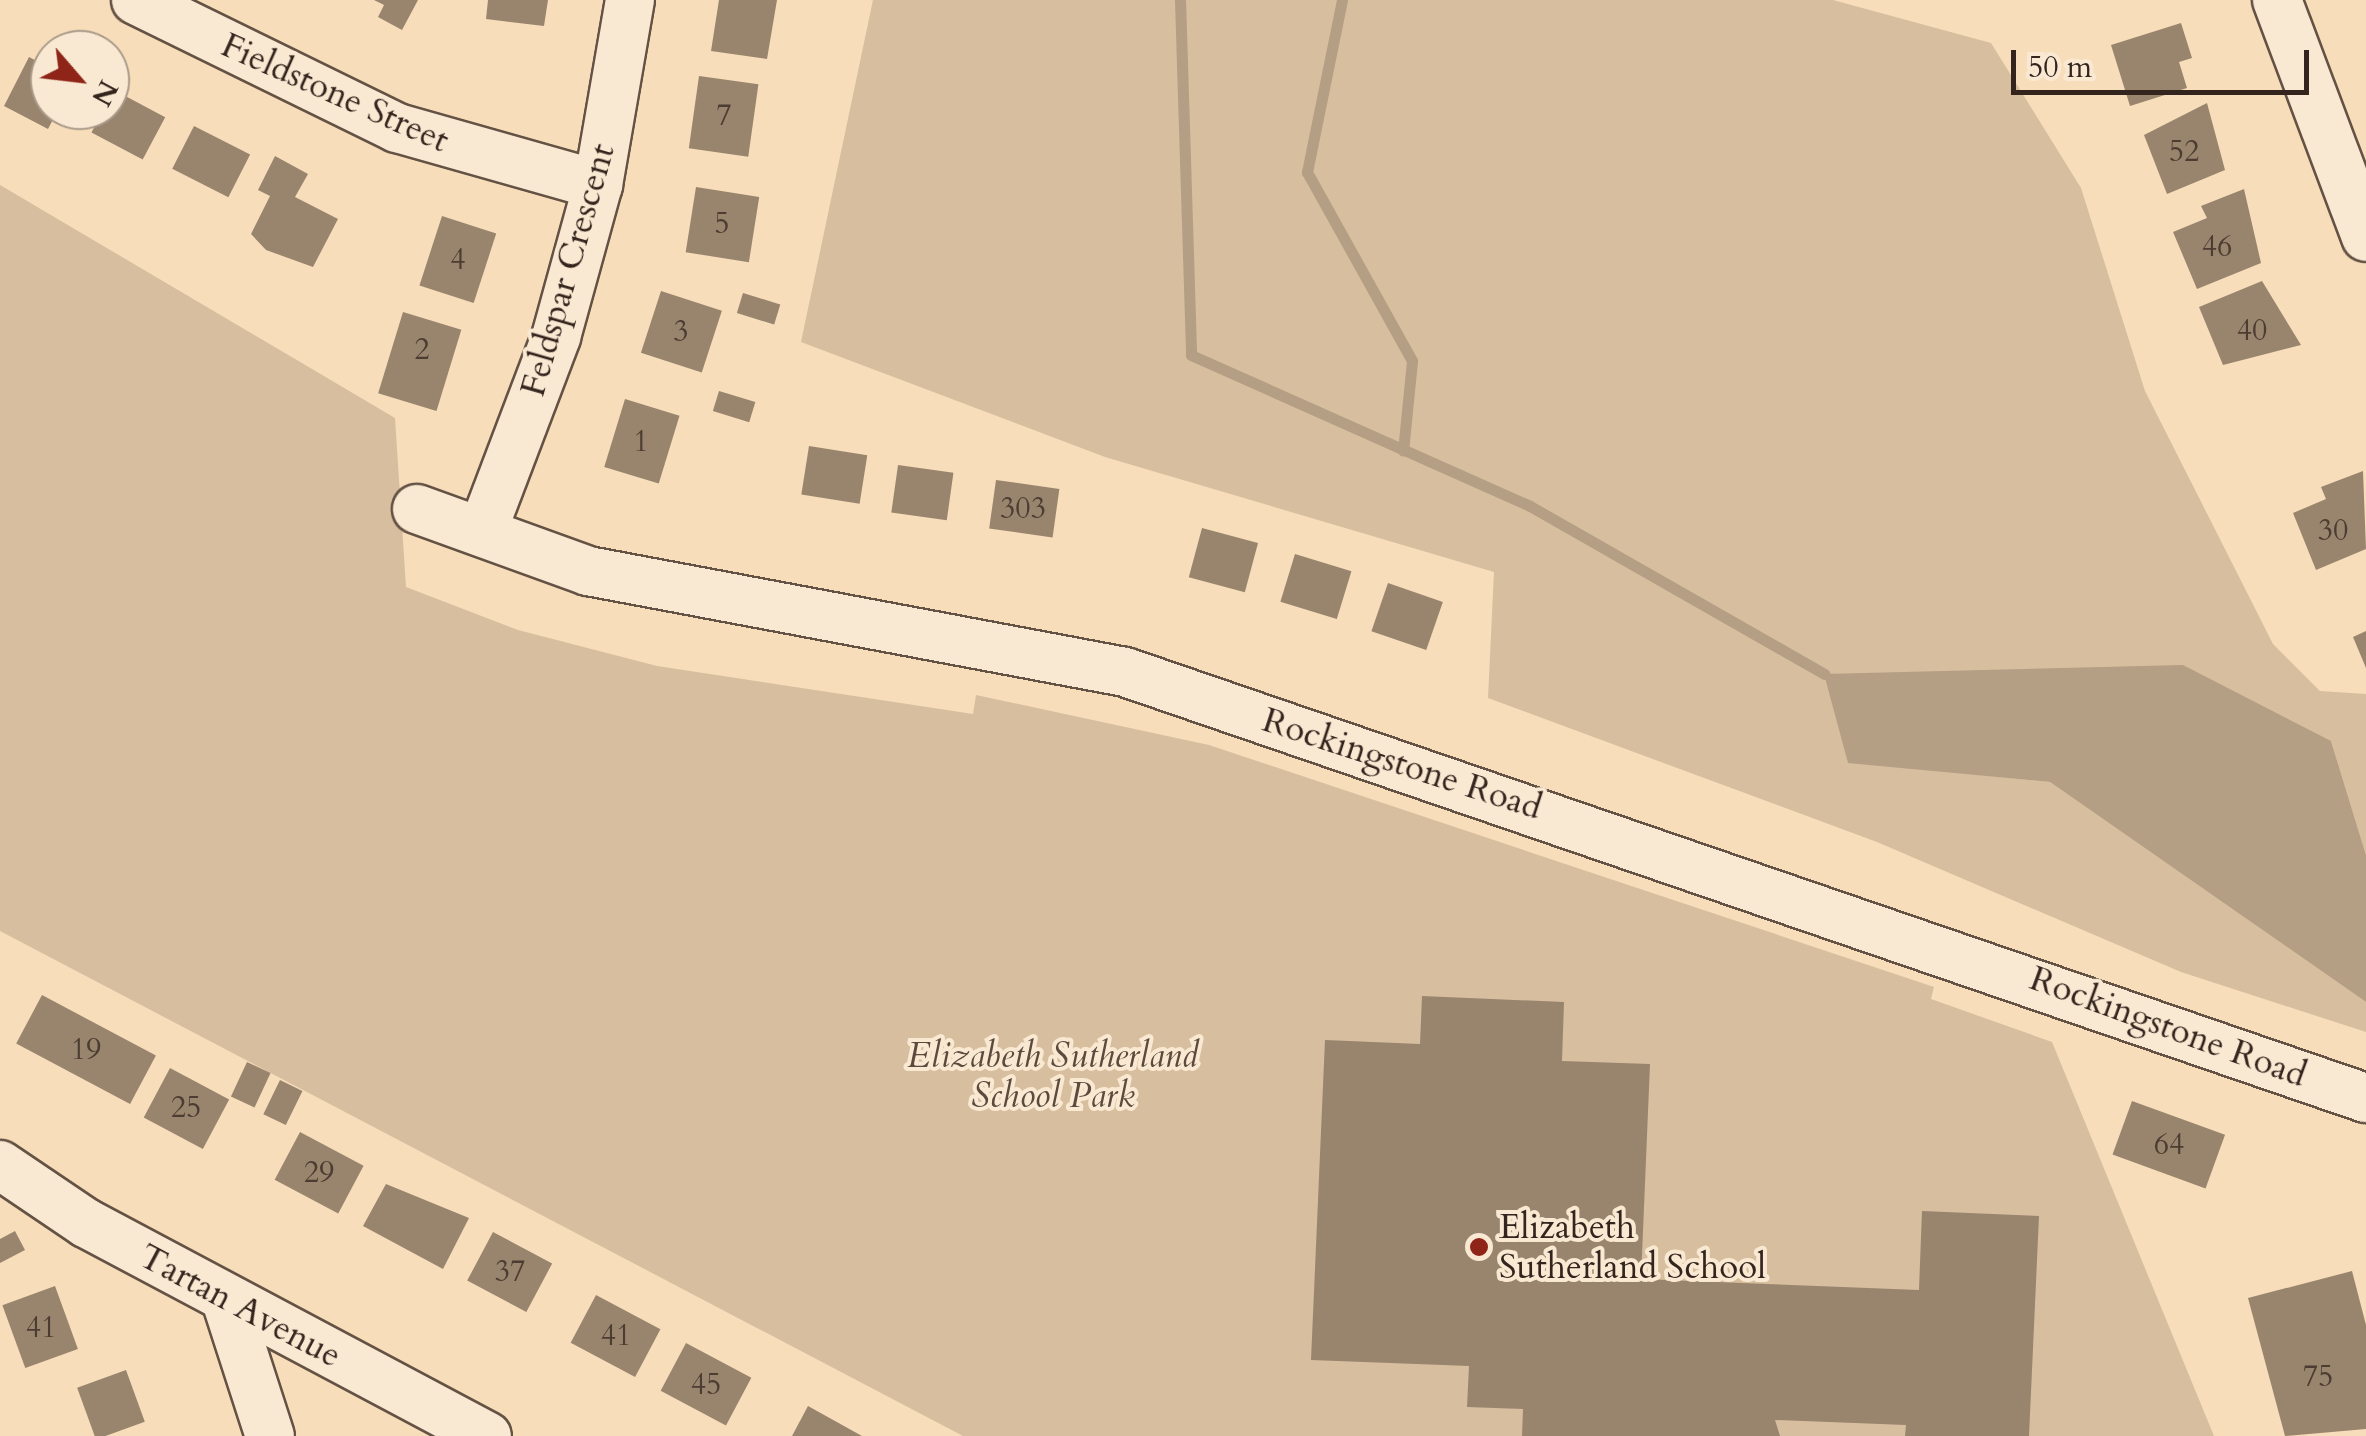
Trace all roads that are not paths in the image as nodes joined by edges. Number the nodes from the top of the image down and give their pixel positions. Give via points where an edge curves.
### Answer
1 (136, 0) edge
2 (630, 0) edge
3 (2277, 0) edge
4 (598, 184) junction
5 (2366, 238) edge
6 (417, 509) dead end
7 (482, 532) junction
8 (2366, 1098) edge
9 (0, 1164) edge
10 (226, 1300) junction
11 (270, 1436) edge
12 (487, 1436) edge

1 - 4 street, Fieldstone Street via 397,128
2 - 4 street, Feldspar Crescent
3 - 5 street
4 - 7 street, Feldspar Crescent via 556,338
6 - 7 street, Rockingstone Road
7 - 8 street, Rockingstone Road via 588,571 1125,672
9 - 10 street, Tartan Avenue via 46,1200
10 - 11 street
10 - 12 street, Tartan Avenue

